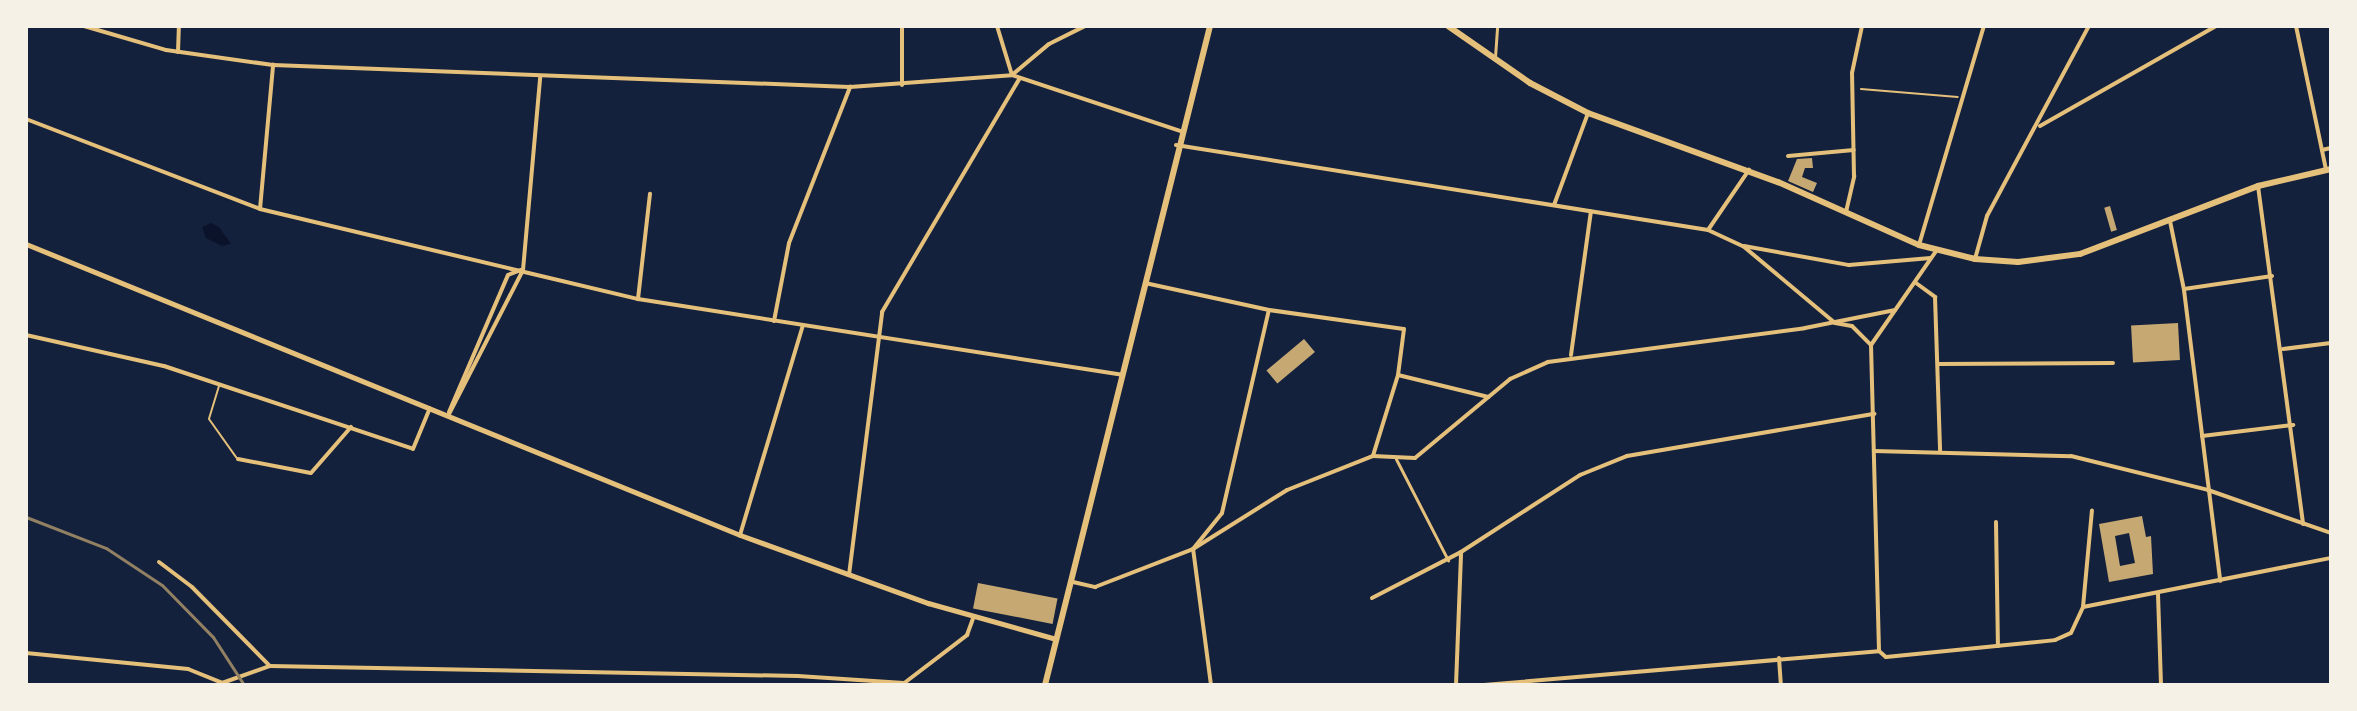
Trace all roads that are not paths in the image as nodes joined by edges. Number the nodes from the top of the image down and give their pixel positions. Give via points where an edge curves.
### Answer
1 (84, 26) edge
2 (179, 26) edge
3 (902, 26) edge
4 (997, 26) edge
5 (1085, 26) edge
6 (1210, 26) edge
7 (1448, 26) edge
8 (1497, 26) edge
9 (1862, 26) edge
10 (1984, 26) edge
11 (2089, 26) edge
12 (2216, 26) edge
13 (2296, 26) edge
14 (178, 52) junction
15 (1495, 61) junction
16 (273, 65) junction
17 (1012, 75) junction
18 (540, 78) junction
19 (1019, 79) junction
20 (902, 85) junction
21 (850, 87) junction
22 (1588, 113) junction
23 (26, 119) edge
24 (2038, 127) junction
25 (1180, 131) junction
26 (1176, 145) junction
27 (2331, 148) edge
28 (1854, 150) junction
29 (2322, 150) junction
30 (1788, 156) dead end
31 (2328, 169) edge
32 (1749, 170) junction
33 (2258, 186) junction
34 (650, 194) dead end
35 (1554, 205) junction
36 (260, 209) junction
37 (1591, 211) junction
38 (1846, 212) junction
39 (2170, 221) junction
40 (1708, 230) junction
41 (26, 244) edge
42 (1919, 245) junction
43 (1743, 246) junction
44 (1934, 254) junction
45 (1975, 259) junction
46 (523, 270) junction
47 (2272, 276) junction
48 (1145, 283) junction
49 (1916, 283) junction
50 (2184, 290) junction
51 (638, 299) junction
52 (1269, 310) junction
53 (1895, 310) junction
54 (774, 321) junction
55 (1835, 323) junction
56 (803, 325) junction
57 (877, 334) junction
58 (26, 335) edge
59 (2331, 343) edge
60 (1871, 345) junction
61 (2283, 349) junction
62 (1571, 355) junction
63 (2113, 363) dead end
64 (1938, 364) junction
65 (1122, 375) junction
66 (1398, 375) junction
67 (219, 384) junction
68 (1488, 397) junction
69 (430, 408) junction
70 (1874, 414) junction
71 (448, 416) junction
72 (2293, 425) junction
73 (351, 427) junction
74 (2202, 436) junction
75 (1874, 451) junction
76 (1940, 451) junction
77 (1373, 456) junction
78 (238, 459) joint
79 (1396, 459) junction
80 (2208, 490) junction
81 (2092, 510) dead end
82 (1996, 522) dead end
83 (2303, 524) junction
84 (2331, 533) edge
85 (740, 535) junction
86 (1193, 549) junction
87 (1461, 552) junction
88 (2331, 558) edge
89 (1448, 560) junction
90 (159, 562) dead end
91 (849, 575) junction
92 (2220, 581) junction
93 (1073, 582) junction
94 (2158, 594) junction
95 (1372, 598) dead end
96 (2083, 607) junction
97 (976, 617) junction
98 (1056, 639) junction
99 (1998, 646) junction
100 (1879, 651) junction
101 (26, 653) edge
102 (1779, 658) junction
103 (270, 666) junction
104 (903, 684) edge
105 (1045, 685) edge
106 (1211, 685) edge
107 (1456, 685) edge
108 (1484, 685) edge
109 (1781, 685) edge
110 (2161, 685) edge

1 - 14 street
2 - 14 street
3 - 20 street
4 - 17 street
5 - 17 street via 1049,44
6 - 25 main road
7 - 15 main road
8 - 15 street
9 - 28 street via 1852,89
10 - 42 street
11 - 24 street
12 - 24 street
13 - 29 street
14 - 16 street
15 - 22 main road
16 - 18 street
16 - 36 street
17 - 19 street
17 - 20 street
18 - 21 street
18 - 46 street
19 - 25 street
19 - 57 street via 890,296
20 - 21 street
21 - 54 street via 789,243
22 - 32 main road
22 - 35 street
23 - 36 street
24 - 45 street via 1987,216
25 - 26 main road
26 - 35 street
26 - 48 main road
27 - 29 street
28 - 30 street
28 - 38 street
29 - 31 street
31 - 33 main road
32 - 38 main road
32 - 40 street
33 - 39 main road
33 - 47 street
34 - 51 street
35 - 37 street
36 - 46 street
37 - 40 street
37 - 62 street
38 - 42 main road
39 - 45 main road via 2059,258
39 - 50 street
40 - 43 street
41 - 69 street
42 - 44 main road
43 - 44 street via 1849,265
43 - 55 street
44 - 45 main road
44 - 49 street
46 - 51 street
46 - 71 street via 508,275
47 - 50 street
47 - 61 street
48 - 52 street
48 - 65 main road
49 - 53 street
49 - 64 street via 1935,297
50 - 74 street
51 - 54 street
52 - 66 street via 1404,329
52 - 86 street via 1222,513
53 - 55 street
53 - 60 street
54 - 56 street
55 - 60 street via 1852,326
55 - 62 street
56 - 57 street
56 - 85 street
57 - 65 street
57 - 91 street
58 - 67 street
59 - 61 street
60 - 70 street
61 - 72 street
62 - 68 street via 1526,370
63 - 64 street
64 - 76 street
65 - 93 main road
66 - 68 street
66 - 77 street
67 - 73 street
67 - 78 lane via 209,419
68 - 79 street via 1426,452
69 - 71 street
69 - 73 street via 413,449
70 - 75 street
70 - 87 street via 1627,456 1546,495
71 - 85 street
72 - 74 street
72 - 83 street
73 - 78 street via 311,473
74 - 80 street
75 - 76 street
75 - 100 street
76 - 80 street via 2071,456
77 - 79 street
77 - 86 street via 1287,490
79 - 89 street
80 - 83 street
80 - 92 street
81 - 96 street
82 - 99 street
83 - 84 street
85 - 91 street
86 - 93 street via 1095,587
86 - 106 street
87 - 89 street
87 - 107 street
88 - 92 street
89 - 95 street
90 - 103 street via 192,587
91 - 97 street
92 - 94 street
93 - 98 main road
94 - 96 street
94 - 110 street
96 - 99 street via 2078,623 2063,638
97 - 98 street
97 - 104 street via 967,635
98 - 105 main road
99 - 100 street via 1886,657
100 - 102 street
101 - 103 street via 188,669 222,683
102 - 108 street
102 - 109 street
103 - 104 street via 798,676

